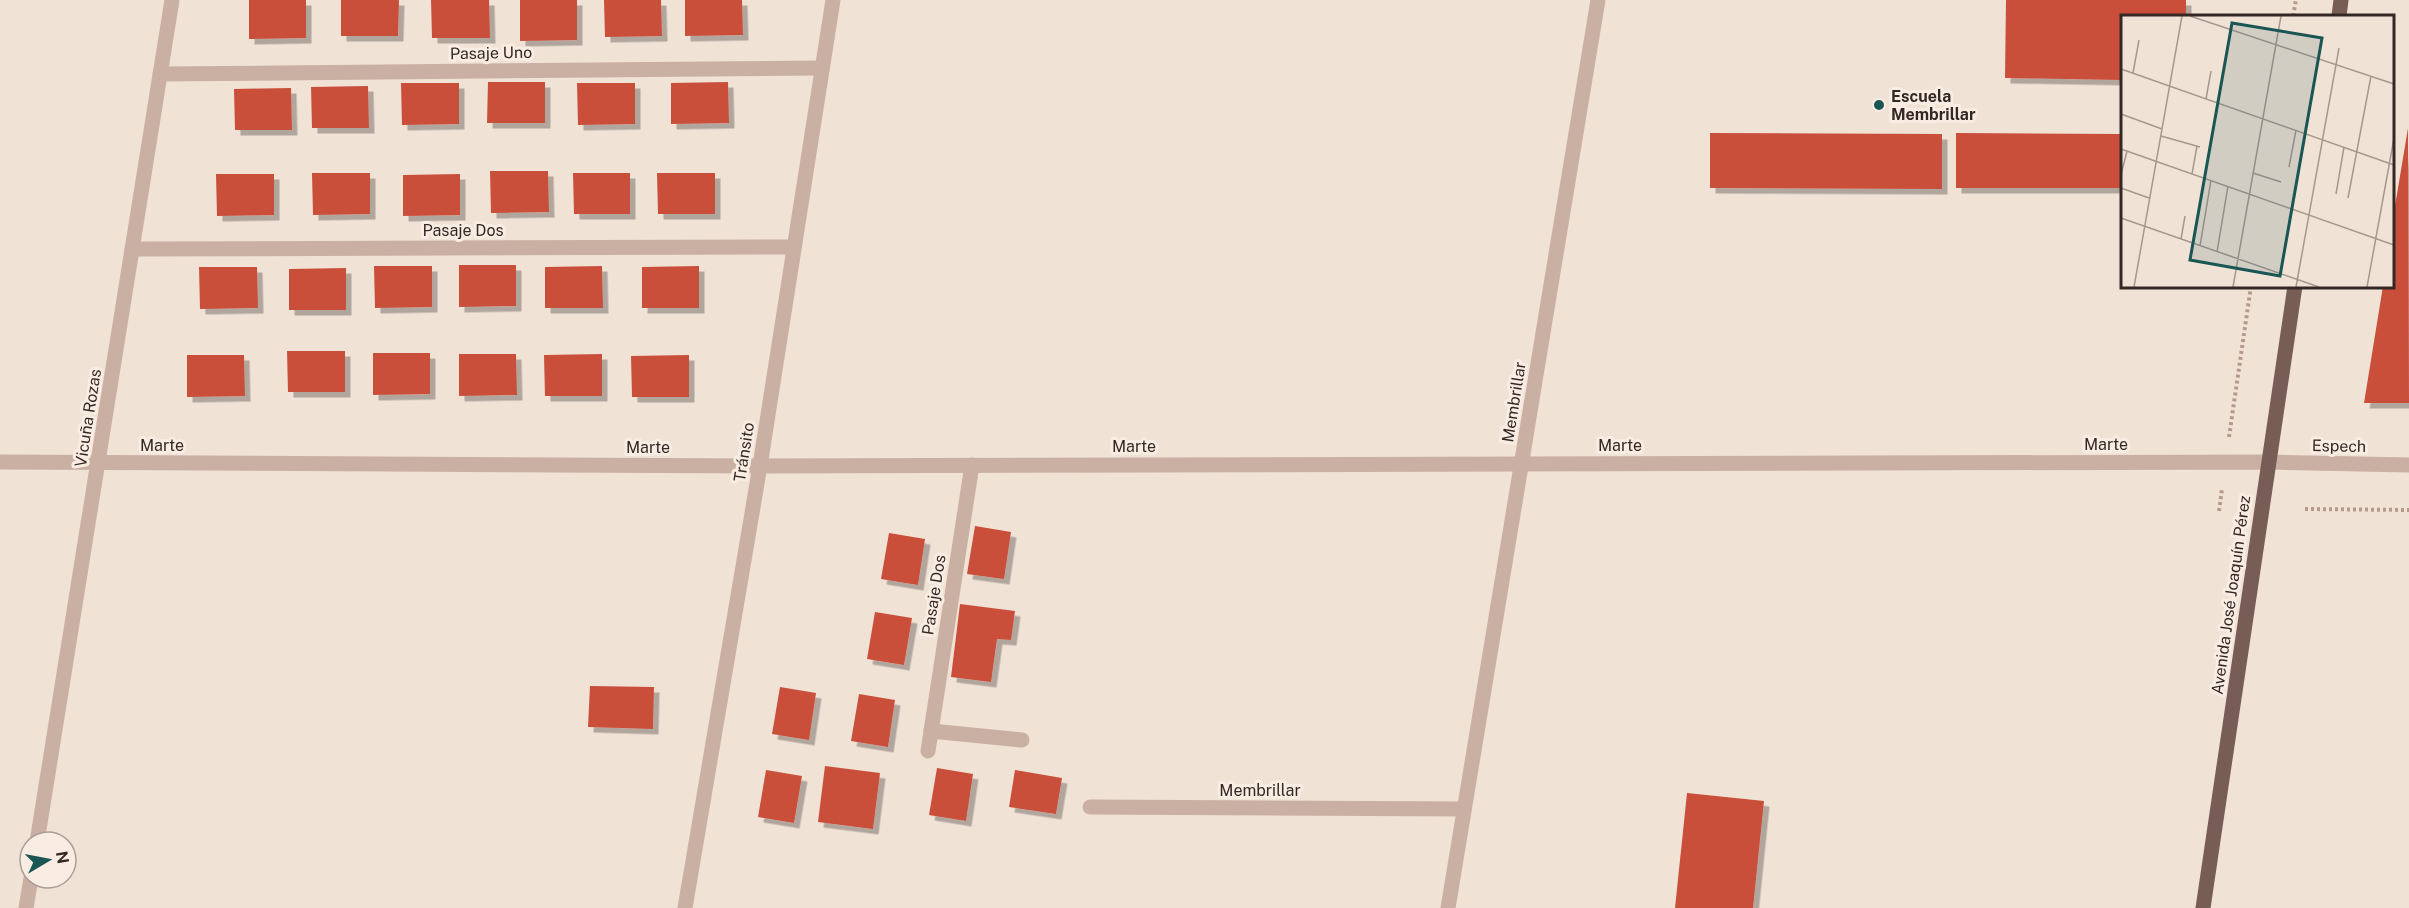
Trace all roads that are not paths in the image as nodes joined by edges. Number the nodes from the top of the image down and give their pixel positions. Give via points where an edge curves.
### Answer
1 (172, 0) edge
2 (833, 0) edge
3 (1598, 0) edge
4 (2341, 0) edge
5 (2339, 15) edge
6 (822, 68) junction
7 (160, 74) junction
8 (794, 246) junction
9 (132, 249) junction
10 (2295, 288) edge
11 (0, 462) edge
12 (99, 462) junction
13 (1522, 462) junction
14 (2268, 462) junction
15 (972, 465) junction
16 (2409, 465) edge
17 (760, 466) junction
18 (931, 731) junction
19 (1022, 740) dead end
20 (928, 751) dead end
21 (1090, 807) dead end
22 (1464, 809) junction
23 (39, 830) edge
24 (29, 890) edge
25 (26, 908) edge
26 (685, 908) edge
27 (1448, 908) edge
28 (2203, 908) edge

1 - 7 street, Vicuña Rozas
2 - 6 street, Tránsito
3 - 13 street, Membrillar
4 - 5 main road
6 - 7 street, Pasaje Uno
6 - 8 street, Tránsito
7 - 9 street, Vicuña Rozas
8 - 9 street, Pasaje Dos
8 - 17 street, Tránsito
9 - 12 street, Vicuña Rozas
10 - 14 main road, Avenida José Joaquín Pérez
11 - 12 street, Marte
12 - 17 street, Marte
12 - 23 street, Vicuña Rozas
13 - 14 street, Marte
13 - 15 street, Marte
13 - 22 street, Membrillar
14 - 16 street, Espech
14 - 28 main road, Avenida José Joaquín Pérez
15 - 17 street, Marte
15 - 18 street, Pasaje Dos
17 - 26 street, Tránsito
18 - 19 street
18 - 20 street, Pasaje Dos
21 - 22 street, Membrillar
22 - 27 street, Membrillar
24 - 25 street

